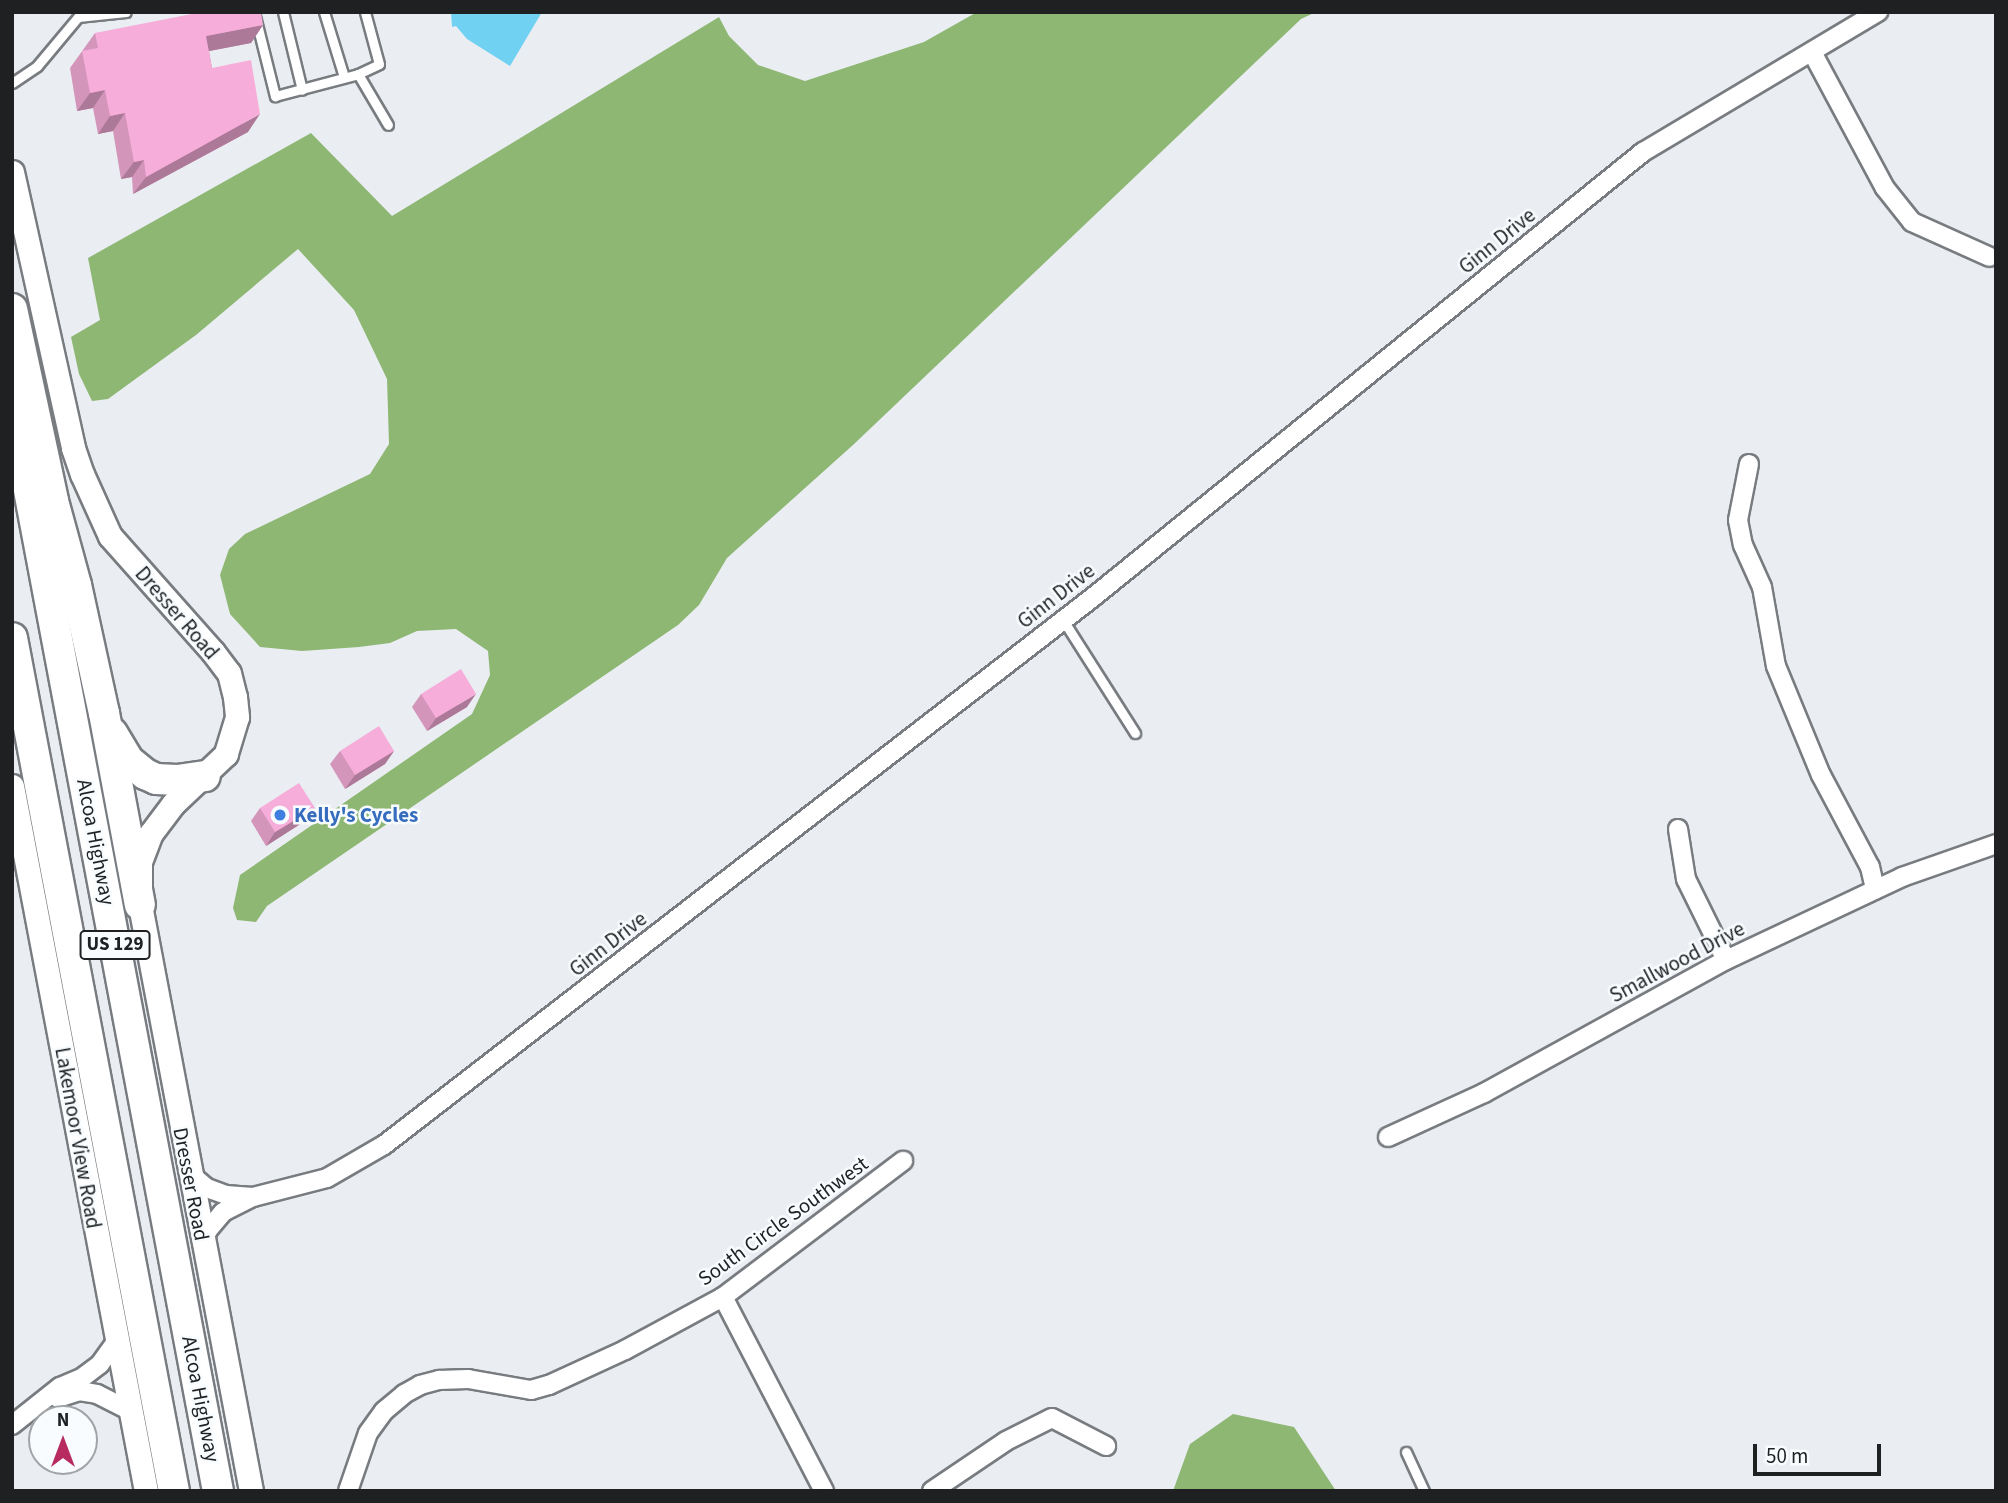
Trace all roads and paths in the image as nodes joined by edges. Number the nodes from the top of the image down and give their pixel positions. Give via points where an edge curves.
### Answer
1 (126, 12) edge
2 (254, 12) edge
3 (283, 12) edge
4 (324, 12) edge
5 (365, 12) edge
6 (1878, 12) edge
7 (1812, 52) junction
8 (358, 74) junction
9 (344, 77) junction
10 (12, 83) edge
11 (302, 90) junction
12 (387, 125) dead end
13 (12, 172) edge
14 (1990, 257) dead end
15 (12, 309) edge
16 (12, 400) edge
17 (1749, 464) dead end
18 (1063, 620) junction
19 (12, 638) edge
20 (104, 713) junction
21 (1135, 733) dead end
22 (205, 776) junction
23 (12, 786) edge
24 (1678, 829) dead end
25 (18, 844) edge
26 (1996, 844) edge
27 (1875, 889) junction
28 (140, 905) junction
29 (1726, 960) junction
30 (1388, 1137) dead end
31 (903, 1161) dead end
32 (189, 1173) junction
33 (253, 1197) junction
34 (202, 1243) junction
35 (723, 1297) junction
36 (116, 1342) junction
37 (41, 1404) junction
38 (129, 1410) junction
39 (12, 1425) edge
40 (1107, 1446) dead end
41 (1406, 1452) dead end
42 (146, 1491) edge
43 (174, 1491) edge
44 (218, 1491) edge
45 (251, 1491) edge
46 (348, 1491) edge
47 (824, 1491) edge
48 (932, 1491) edge
49 (1424, 1491) edge

1 - 10 lane via 78,18 37,66
2 - 11 lane via 275,96
3 - 11 lane
4 - 9 lane
5 - 8 lane via 379,64
6 - 7 street, Ginn Drive
7 - 14 street via 1885,188 1912,222
7 - 18 street, Ginn Drive via 1643,152
8 - 9 lane
8 - 12 lane
9 - 11 lane
13 - 22 street, Dresser Road via 82,474 110,536 229,673 237,717 226,754
15 - 20 highway
16 - 44 highway, Alcoa Highway / US 129
17 - 27 street via 1738,520 1743,545 1762,587 1776,666 1821,775 1870,867
18 - 21 lane
18 - 33 street, Ginn Drive via 384,1145 327,1178
19 - 43 highway, Alcoa Highway / US 129
20 - 22 highway via 117,745 145,774 177,780
20 - 28 highway
22 - 28 street, Dresser Road via 173,804 151,833 140,861
23 - 25 street, Lakemoor View Road
24 - 29 street via 1686,879
25 - 36 street, Lakemoor View Road
26 - 27 street, Smallwood Drive
27 - 29 street, Smallwood Drive
28 - 32 street, Dresser Road
29 - 30 street, Smallwood Drive via 1484,1093
31 - 35 street, South Circle Southwest
32 - 33 street, Ginn Drive via 216,1192
32 - 34 street, Dresser Road
33 - 34 street, Ginn Drive via 223,1212
34 - 45 street, Dresser Road
35 - 46 street, South Circle Southwest via 549,1385 530,1390 468,1379 420,1385 384,1411 368,1433
35 - 47 street
36 - 37 street via 100,1364
36 - 38 street, Lakemoor View Road
37 - 38 street via 79,1391
37 - 39 street
38 - 42 street, Lakemoor View Road
40 - 48 street via 1052,1418 1006,1441
41 - 49 lane

